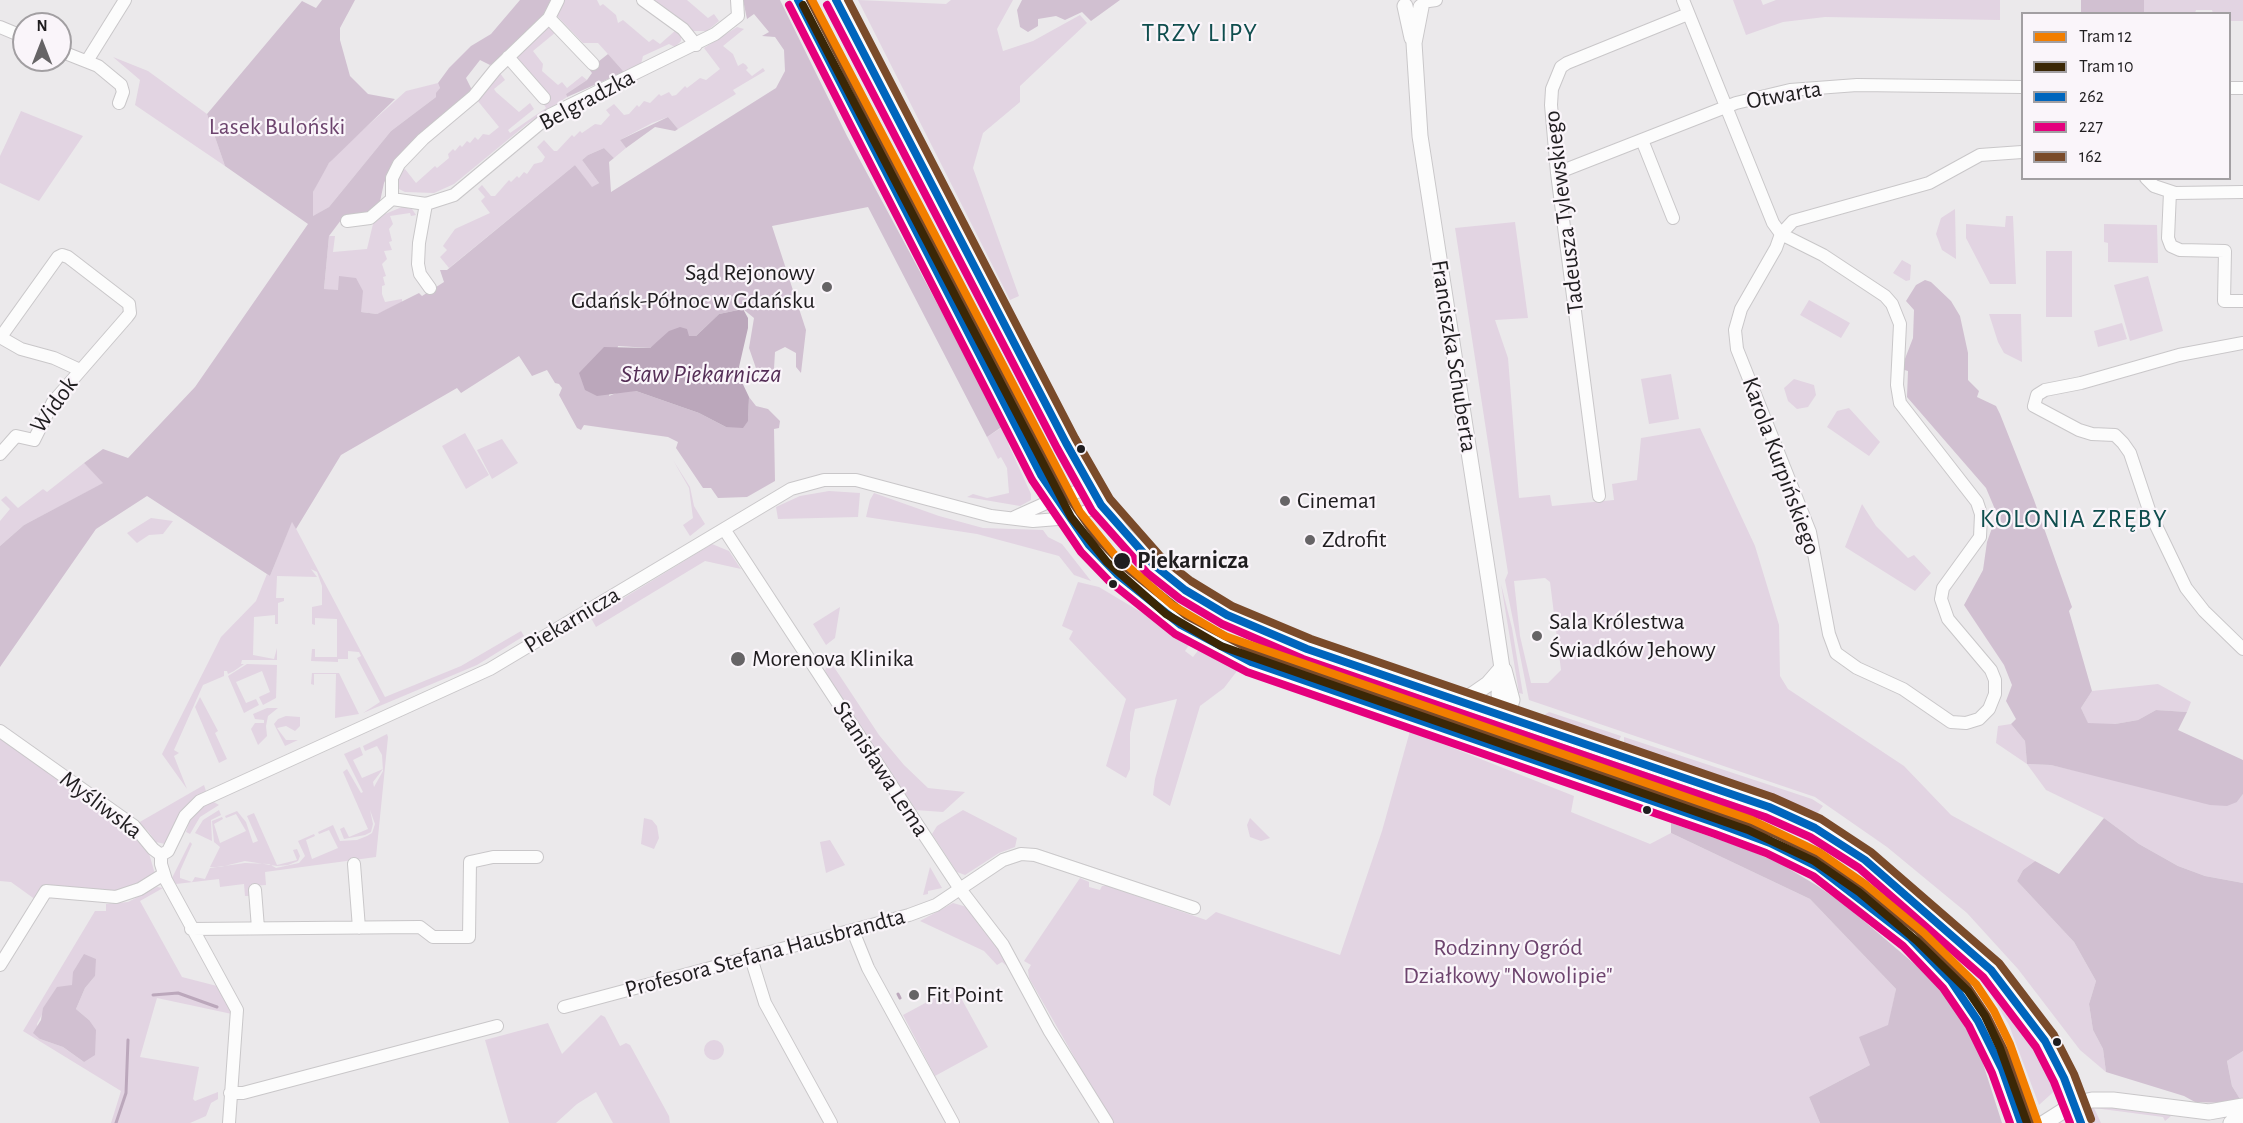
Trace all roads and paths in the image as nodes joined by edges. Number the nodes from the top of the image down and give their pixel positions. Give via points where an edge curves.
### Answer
1 (124, 0) edge
2 (558, 0) edge
3 (643, 0) edge
4 (737, 0) edge
5 (798, 0) edge
6 (836, 0) edge
7 (1441, 0) edge
8 (1446, 0) edge
9 (1683, 0) edge
10 (1429, 2) edge
11 (1401, 3) edge
12 (1688, 14) junction
13 (549, 18) junction
14 (1414, 43) junction
15 (696, 45) junction
16 (72, 55) edge
17 (508, 57) junction
18 (87, 61) junction
19 (593, 64) dead end
20 (2021, 87) edge
21 (544, 98) dead end
22 (120, 103) dead end
23 (1725, 107) junction
24 (1641, 140) junction
25 (2021, 152) edge
26 (1557, 173) junction
27 (2148, 180) edge
28 (2170, 192) junction
29 (2243, 192) edge
30 (392, 199) junction
31 (426, 204) junction
32 (1673, 218) dead end
33 (346, 221) dead end
34 (1781, 234) junction
35 (430, 288) dead end
36 (2243, 301) edge
37 (0, 337) edge
38 (2243, 343) edge
39 (80, 370) junction
40 (0, 454) edge
41 (1092, 489) junction
42 (1599, 496) dead end
43 (1056, 498) junction
44 (1101, 505) junction
45 (1070, 518) junction
46 (1011, 519) junction
47 (724, 529) junction
48 (2243, 649) edge
49 (1502, 668) junction
50 (1462, 702) junction
51 (1506, 718) junction
52 (0, 731) edge
53 (1497, 746) junction
54 (161, 855) junction
55 (537, 857) dead end
56 (354, 864) dead end
57 (164, 874) junction
58 (960, 889) junction
59 (255, 890) dead end
60 (1194, 908) dead end
61 (258, 928) junction
62 (359, 928) junction
63 (191, 929) junction
64 (853, 931) junction
65 (751, 958) junction
66 (0, 965) edge
67 (564, 1006) dead end
68 (497, 1026) dead end
69 (230, 1093) junction
70 (2074, 1104) junction
71 (2243, 1106) edge
72 (2243, 1115) edge
73 (229, 1123) edge
74 (831, 1123) edge
75 (953, 1123) edge
76 (1107, 1123) edge
77 (2021, 1123) edge
78 (2044, 1123) edge
79 (2081, 1123) edge
80 (2231, 1123) edge

1 - 18 street
2 - 13 street
3 - 15 street via 683,29
4 - 15 street, Belgradzka via 738,16
5 - 43 main road
6 - 41 main road
7 - 8 street
9 - 12 street
10 - 11 main road
10 - 14 main road, Franciszka Schuberta
11 - 14 main road, Franciszka Schuberta
12 - 23 street
12 - 26 street, Tadeusza Tylewskiego via 1561,67 1554,81 1551,105
13 - 17 street
13 - 19 street, Belgradzka
14 - 49 main road, Franciszka Schuberta via 1420,136
15 - 31 street, Belgradzka via 550,115 454,195
16 - 18 street
17 - 21 street, Belgradzka
17 - 30 street via 474,96 399,164 392,178
18 - 22 street via 121,85
20 - 23 street, Otwarta via 1846,86 1790,90
23 - 24 street, Otwarta
23 - 34 street via 1768,213
24 - 26 street, Otwarta
24 - 32 street
25 - 34 street via 1986,153 1929,183 1793,221
26 - 42 street, Tadeusza Tylewskiego
27 - 28 street
28 - 29 street
28 - 36 street via 2171,246 2180,250 2225,251 2224,301
30 - 31 street, Belgradzka
30 - 33 street via 370,218
31 - 35 street via 418,264
34 - 34 street, Karola Kurpińskiego via 1741,309 1735,338 1808,524 1833,646 1848,662 1903,689 1952,722 1979,719 1992,704 1995,680 1948,619 1941,599 1943,588 1980,537 1981,513 1977,502 1900,403 1900,324 1892,304 1823,255
37 - 39 street, Widok via 21,349
37 - 39 street, Widok via 58,257 65,255 125,299 130,308 127,317
38 - 48 street via 2179,355 2044,390 2037,395 2034,406 2079,430 2115,435 2123,443 2150,513 2186,588
39 - 40 street, Widok via 53,402 34,440 16,436
41 - 43 street
41 - 44 main road
43 - 45 main road
43 - 46 street
44 - 45 street, Piekarnicza
44 - 50 main road via 1154,565 1185,590 1227,615 1307,650
45 - 46 street, Piekarnicza
45 - 53 main road via 1100,558 1136,591 1217,646 1262,666
46 - 47 street, Piekarnicza via 870,483 839,479 791,489
47 - 54 street, Piekarnicza via 490,669 200,801 185,816 168,851
47 - 58 street, Stanisława Lema
49 - 50 main road via 1488,684
49 - 51 main road, Franciszka Schuberta via 1499,694
50 - 51 main road
51 - 53 main road
51 - 70 main road via 1769,807 1815,828 1859,855 1991,970 2045,1041
52 - 54 street, Myśliwska via 134,826
53 - 77 main road via 1770,843 1839,881 1910,938 1951,981 1983,1029
54 - 57 street, Myśliwska
55 - 62 street via 493,857 470,862 469,937 433,937 420,927
56 - 62 street
57 - 63 street, Myśliwska
57 - 66 street via 140,889 116,897 46,891
58 - 60 street via 1003,860 1027,854
58 - 64 street, Profesora Stefana Hausbrandta via 925,910
58 - 76 street, Stanisława Lema via 1004,945 1049,1030
59 - 61 street
61 - 62 street
61 - 63 street
63 - 69 street, Myśliwska via 237,1010
64 - 65 street, Profesora Stefana Hausbrandta
64 - 75 street via 868,968
65 - 67 street, Profesora Stefana Hausbrandta
65 - 74 street via 765,1003
68 - 69 street via 243,1093
69 - 73 street, Myśliwska
70 - 71 main road via 2103,1099 2210,1113
70 - 78 main road
70 - 79 main road
72 - 80 main road

